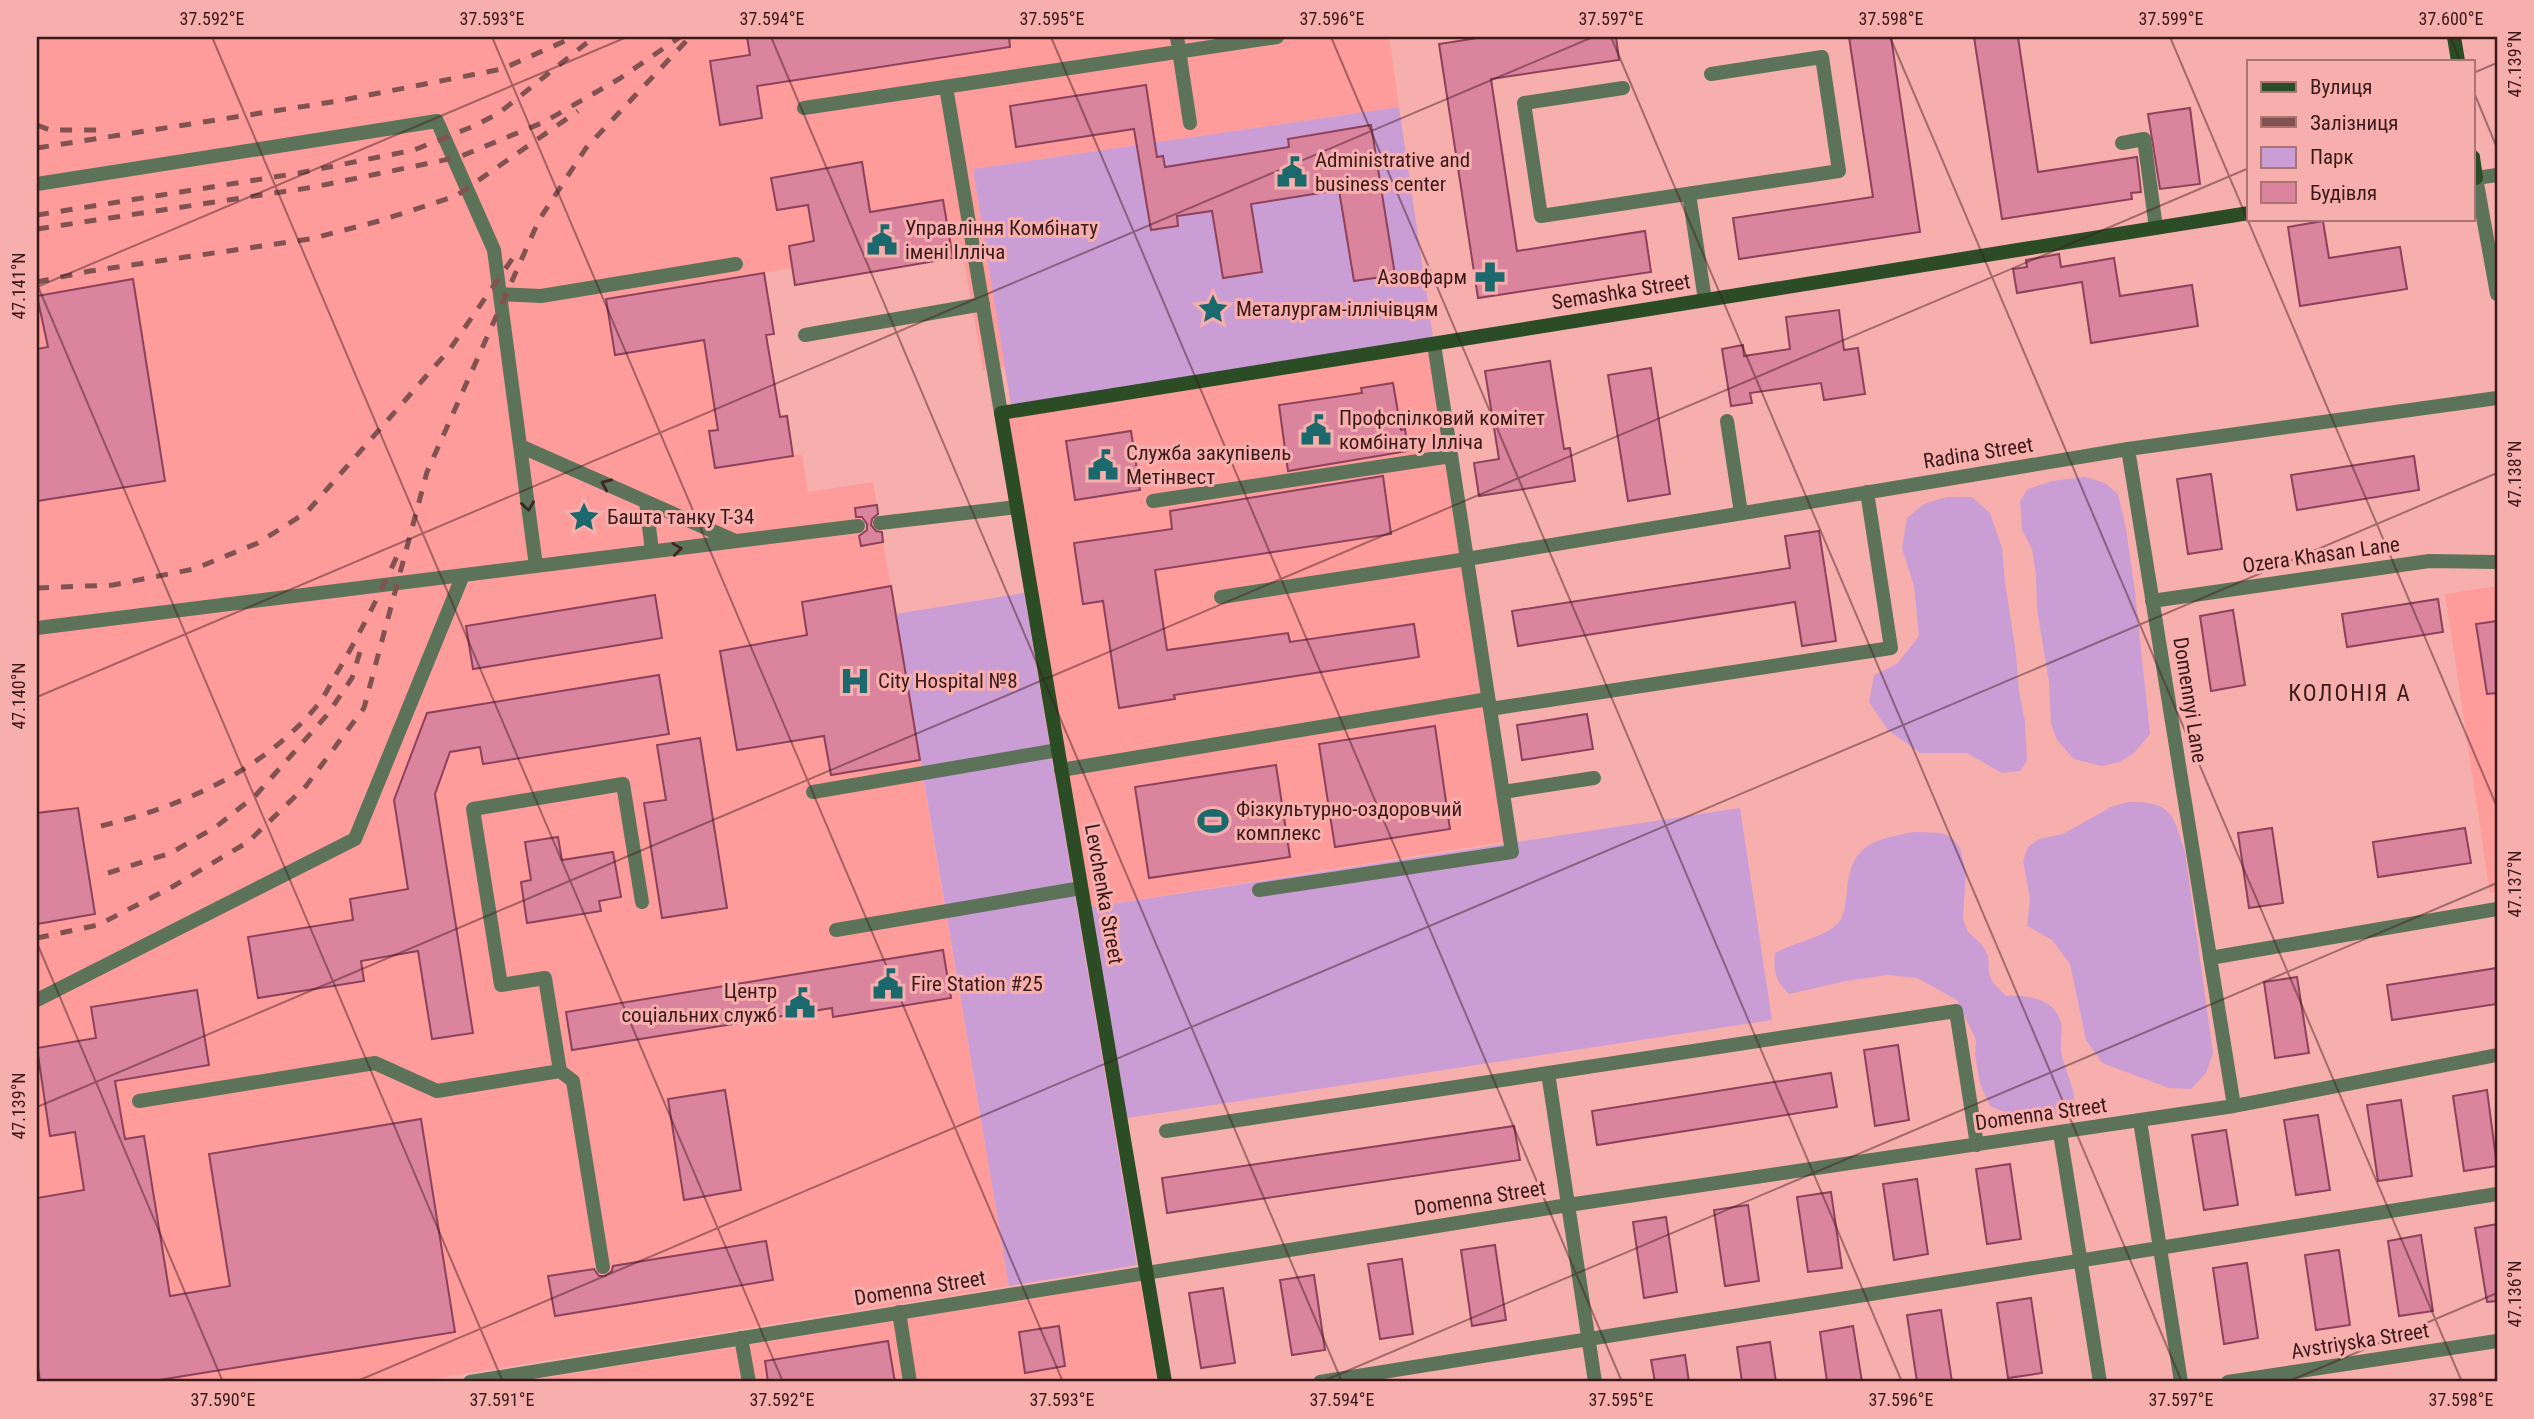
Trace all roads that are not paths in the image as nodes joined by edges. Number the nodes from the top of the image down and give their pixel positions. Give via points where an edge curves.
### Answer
1 (1277, 37) edge
2 (2454, 37) edge
3 (1178, 44) edge
4 (2458, 60) edge
5 (1711, 74) dead end
6 (946, 87) junction
7 (1623, 88) dead end
8 (804, 108) dead end
9 (1190, 123) dead end
10 (2122, 142) dead end
11 (2497, 175) edge
12 (2474, 178) edge
13 (37, 184) edge
14 (1689, 194) junction
15 (2247, 213) edge
16 (2156, 228) junction
17 (736, 264) dead end
18 (500, 294) junction
19 (2497, 294) edge
20 (1705, 300) junction
21 (982, 304) junction
22 (806, 335) dead end
23 (1434, 344) junction
24 (2497, 398) edge
25 (1001, 413) junction
26 (1727, 421) dead end
27 (520, 446) junction
28 (2128, 449) junction
29 (1451, 456) junction
30 (1867, 492) junction
31 (1153, 501) dead end
32 (646, 502) junction
33 (1017, 507) junction
34 (1741, 513) junction
35 (880, 523) dead end
36 (858, 526) dead end
37 (736, 541) junction
38 (652, 551) junction
39 (1467, 559) junction
40 (2497, 562) edge
41 (536, 566) junction
42 (463, 575) junction
43 (1221, 597) dead end
44 (2152, 601) junction
45 (37, 628) edge
46 (1489, 704) junction
47 (1058, 750) junction
48 (1061, 770) junction
49 (1594, 778) dead end
50 (813, 792) dead end
51 (1503, 792) junction
52 (1081, 888) junction
53 (1259, 890) dead end
54 (642, 902) dead end
55 (2497, 909) edge
56 (836, 930) dead end
57 (2210, 958) junction
58 (37, 1000) edge
59 (2497, 1055) edge
60 (560, 1071) junction
61 (1548, 1073) junction
62 (139, 1101) dead end
63 (2234, 1106) junction
64 (2140, 1121) junction
65 (1166, 1131) dead end
66 (2060, 1133) junction
67 (1977, 1145) junction
68 (2497, 1194) edge
69 (1568, 1205) junction
70 (2160, 1248) junction
71 (2081, 1261) junction
72 (603, 1267) dead end
73 (1146, 1272) junction
74 (899, 1312) junction
75 (741, 1338) junction
76 (1588, 1339) junction
77 (2497, 1341) edge
78 (470, 1382) edge
79 (749, 1382) edge
80 (910, 1382) edge
81 (1165, 1382) edge
82 (1320, 1382) edge
83 (1595, 1382) edge
84 (2100, 1382) edge
85 (2181, 1382) edge
86 (2228, 1382) edge

1 - 3 street
2 - 4 street
3 - 6 street
3 - 9 street
5 - 14 street via 1822,57 1839,171
6 - 8 street
6 - 21 street
7 - 14 street via 1524,103 1541,216
10 - 16 street via 2144,139
11 - 12 street
12 - 19 street
13 - 18 street via 437,121 494,250
14 - 20 street
15 - 16 street, Semashka Street
16 - 20 street, Semashka Street
17 - 18 street via 541,296
18 - 27 street
20 - 23 street, Semashka Street
21 - 22 street
21 - 25 street
23 - 25 street, Semashka Street
23 - 29 street
24 - 28 street, Radina Street
25 - 33 street, Levchenka Street
26 - 34 street
32 -> 27 street
27 -> 41 street
28 - 30 street, Radina Street
28 - 44 street, Domennyi Lane
29 - 31 street
29 - 39 street
30 - 34 street, Radina Street
30 - 46 street via 1891,648
32 - 37 street
32 - 38 street
33 - 35 street
33 - 47 street, Levchenka Street
34 - 39 street, Radina Street
36 - 37 street
38 -> 37 street
38 - 41 street
39 - 43 street, Radina Street
39 - 46 street
40 - 44 street, Ozera Khasan Lane via 2429,561
41 - 42 street
42 - 45 street
42 - 58 street via 355,839
44 - 57 street, Domennyi Lane
46 - 48 street
46 - 51 street
47 - 48 street, Levchenka Street
47 - 50 street
48 - 52 street, Levchenka Street
49 - 51 street
51 - 53 street via 1512,852
52 - 56 street
52 - 73 street, Levchenka Street
54 - 60 street via 623,784 472,809 501,985 545,978
55 - 57 street
57 - 63 street, Domennyi Lane
59 - 63 street, Domenna Street
60 - 62 street via 437,1091 375,1063
60 - 72 street via 573,1081
61 - 65 street
61 - 67 street via 1956,1011
61 - 69 street
63 - 64 street, Domenna Street
64 - 66 street, Domenna Street
64 - 70 street
66 - 67 street, Domenna Street
66 - 71 street
67 - 69 street, Domenna Street
68 - 70 street
69 - 73 street, Domenna Street
69 - 76 street
70 - 71 street
70 - 85 street
71 - 76 street
71 - 84 street
73 - 74 street, Domenna Street
73 - 81 street, Levchenka Street
74 - 75 street, Domenna Street
74 - 80 street
75 - 78 street, Domenna Street
75 - 79 street
76 - 82 street
76 - 83 street
77 - 86 street, Avstriyska Street

